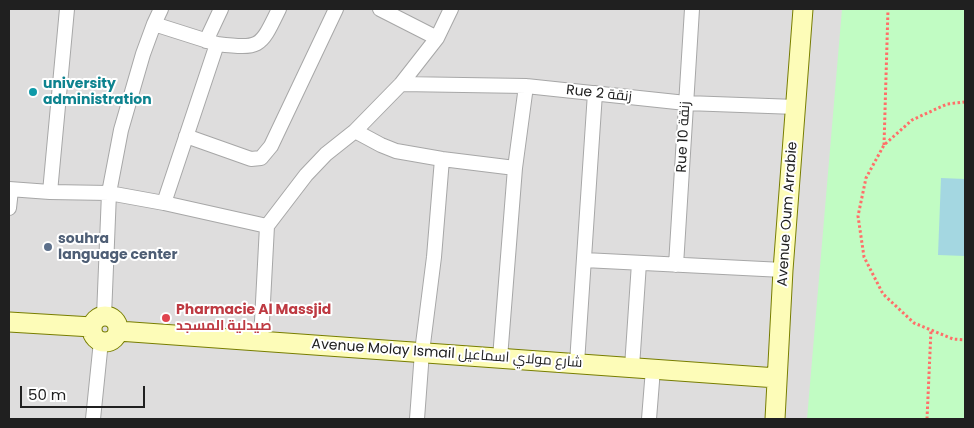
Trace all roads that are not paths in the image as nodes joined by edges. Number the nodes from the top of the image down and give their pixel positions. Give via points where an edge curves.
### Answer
1 (67, 9) edge
2 (161, 9) edge
3 (221, 9) edge
4 (279, 9) edge
5 (336, 9) edge
6 (380, 9) edge
7 (452, 9) edge
8 (692, 9) edge
9 (803, 9) edge
10 (154, 24) junction
11 (437, 38) junction
12 (211, 42) junction
13 (401, 84) junction
14 (526, 86) junction
15 (595, 93) junction
16 (686, 103) junction
17 (796, 107) junction
18 (354, 131) junction
19 (186, 136) junction
20 (442, 159) junction
21 (515, 168) junction
22 (10, 190) edge
23 (50, 192) junction
24 (109, 192) junction
25 (164, 203) junction
26 (9, 208) edge
27 (267, 226) junction
28 (584, 260) junction
29 (639, 263) junction
30 (676, 265) junction
31 (783, 270) junction
32 (9, 322) edge
33 (99, 328) junction
34 (261, 340) junction
35 (422, 352) junction
36 (500, 358) junction
37 (577, 363) junction
38 (632, 367) junction
39 (653, 369) junction
40 (777, 378) junction
41 (93, 419) edge
42 (417, 419) edge
43 (649, 419) edge
44 (775, 419) edge

1 - 23 street
2 - 10 street
3 - 12 street
4 - 12 street via 266,35 254,46
5 - 19 street via 271,146 261,158 251,159
6 - 11 street
7 - 11 street
8 - 16 street, Rue 10 زنقة
9 - 17 street, Avenue Oum Arrabie
10 - 12 street
10 - 24 street via 121,130
11 - 13 street
12 - 19 street
13 - 14 street, Rue 2 زنقة
13 - 18 street
14 - 15 street, Rue 2 زنقة
14 - 21 street
15 - 16 street, Rue 2 زنقة
15 - 28 street
16 - 17 street, Rue 2 زنقة
16 - 30 street, Rue 10 زنقة
17 - 31 street, Avenue Oum Arrabie
18 - 20 street via 396,151
18 - 27 street via 306,174
19 - 25 street
20 - 21 street
20 - 35 street
21 - 36 street
22 - 23 street
22 - 26 street
23 - 24 street
24 - 25 street
24 - 33 street
25 - 27 street
27 - 34 street
28 - 29 street
28 - 37 street
29 - 30 street
29 - 38 street
30 - 31 street
31 - 40 street, Avenue Oum Arrabie
32 - 33 street
33 - 34 street, Avenue Molay Ismail شارع مولاي اسماعيل via 113,319 118,331
33 - 41 street
34 - 35 street, Avenue Molay Ismail شارع مولاي اسماعيل
35 - 36 street, Avenue Molay Ismail شارع مولاي اسماعيل
35 - 42 street
36 - 37 street, Avenue Molay Ismail شارع مولاي اسماعيل
37 - 38 street, Avenue Molay Ismail شارع مولاي اسماعيل
38 - 39 street, Avenue Molay Ismail شارع مولاي اسماعيل
39 - 40 street, Avenue Molay Ismail شارع مولاي اسماعيل
39 - 43 street
40 - 44 street, Avenue Oum Arrabie

